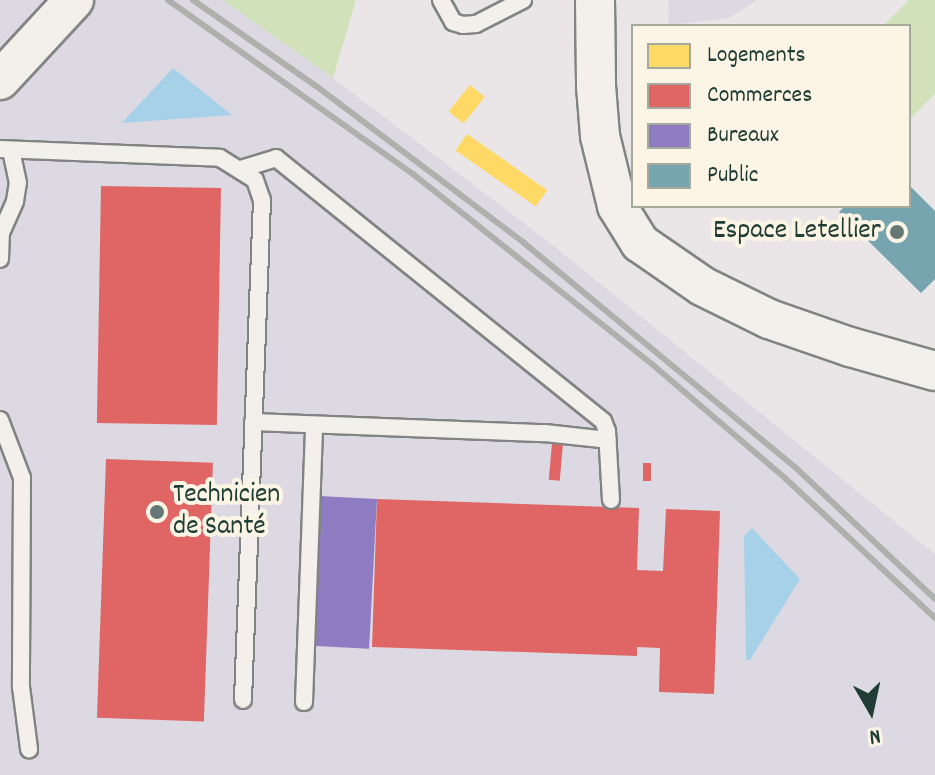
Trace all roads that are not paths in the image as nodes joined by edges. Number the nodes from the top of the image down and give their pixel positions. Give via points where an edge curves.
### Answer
1 (74, 0) edge
2 (441, 0) edge
3 (523, 0) edge
4 (595, 0) edge
5 (0, 80) edge
6 (6, 150) edge
7 (241, 169) junction
8 (0, 259) edge
9 (935, 371) edge
10 (0, 420) edge
11 (253, 422) junction
12 (314, 425) junction
13 (608, 440) junction
14 (611, 500) dead end
15 (243, 700) dead end
16 (304, 702) dead end
17 (29, 749) dead end

1 - 5 street
2 - 3 lane via 453,22 463,25 476,24
4 - 9 street via 600,136 617,206 640,243 702,286 769,319
6 - 7 lane via 220,158
6 - 8 lane via 18,183 1,233
7 - 11 lane via 255,180 262,200
7 - 13 lane via 276,158 586,406 603,421
10 - 17 lane via 22,478 21,687
11 - 12 lane
11 - 15 lane
12 - 13 lane
12 - 16 lane
13 - 14 lane

